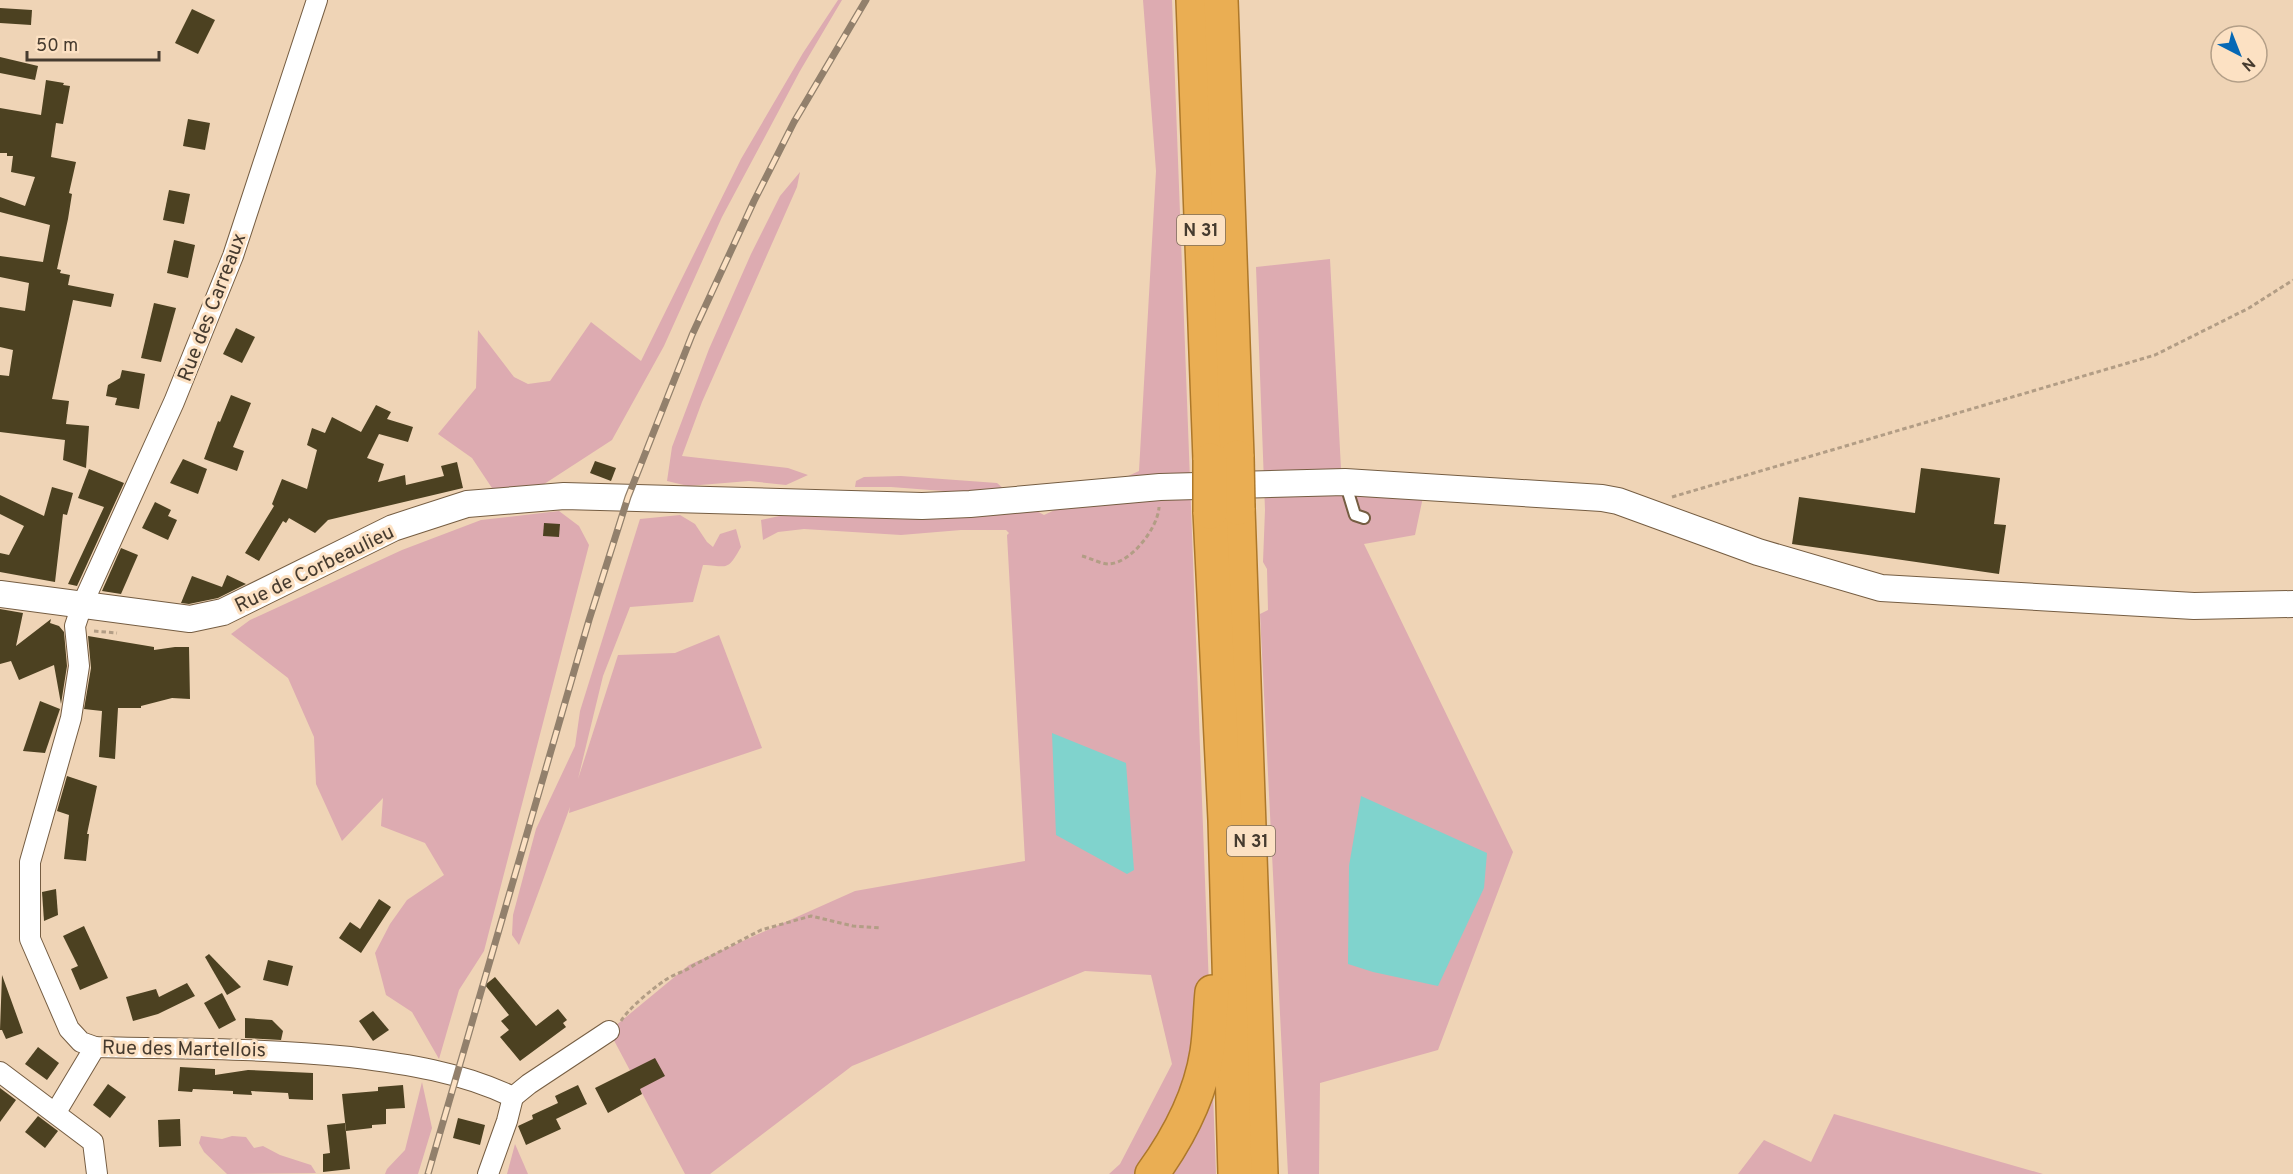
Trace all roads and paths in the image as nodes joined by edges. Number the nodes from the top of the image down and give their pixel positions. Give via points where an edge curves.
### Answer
1 (317, 0) edge
2 (1192, 0) edge
3 (1221, 0) edge
4 (2293, 280) edge
5 (1224, 458) junction
6 (1344, 482) junction
7 (1160, 487) junction
8 (1664, 500) dead end
9 (1224, 510) junction
10 (1364, 518) dead end
11 (1082, 556) dead end
12 (0, 594) edge
13 (2293, 604) edge
14 (82, 605) junction
15 (1225, 820) junction
16 (881, 928) dead end
17 (609, 1031) joint
18 (95, 1047) junction
19 (0, 1072) edge
20 (513, 1097) junction
21 (56, 1112) junction
22 (97, 1174) edge
23 (488, 1174) edge
24 (1152, 1174) edge
25 (1235, 1174) edge
26 (1261, 1174) edge

1 - 14 street, Rue des Carreaux via 233,256 174,402
2 - 5 highway, N 31
3 - 5 highway, N 31
4 - 8 path via 2249,308 2156,355
5 - 9 highway, N 31, bridge
6 - 7 street, Rue de Corbeaulieu
6 - 10 lane via 1355,515
6 - 13 street, Rue de Corbeaulieu via 1618,501 1758,552 1881,588 2194,606
7 - 11 path via 1159,512 1151,531 1126,560 1108,564
7 - 14 street, Rue de Corbeaulieu via 922,506 564,496 467,504 393,528 223,612 190,619
9 - 15 highway, N 31
9 - 26 highway, N 31
12 - 14 street, Rue de Corbeaulieu
14 - 18 street, Rue des Martellois via 75,626 79,666 71,718 30,862 30,939 69,1029 81,1042
15 - 24 highway via 1207,1053 1192,1106 1172,1147
15 - 25 highway, N 31
16 - 17 path via 811,916 761,930 665,980
17 - 20 street
18 - 20 street, Rue des Martellois via 288,1051 412,1064 457,1075
18 - 21 street
19 - 21 street
20 - 23 street
21 - 22 street via 93,1142

